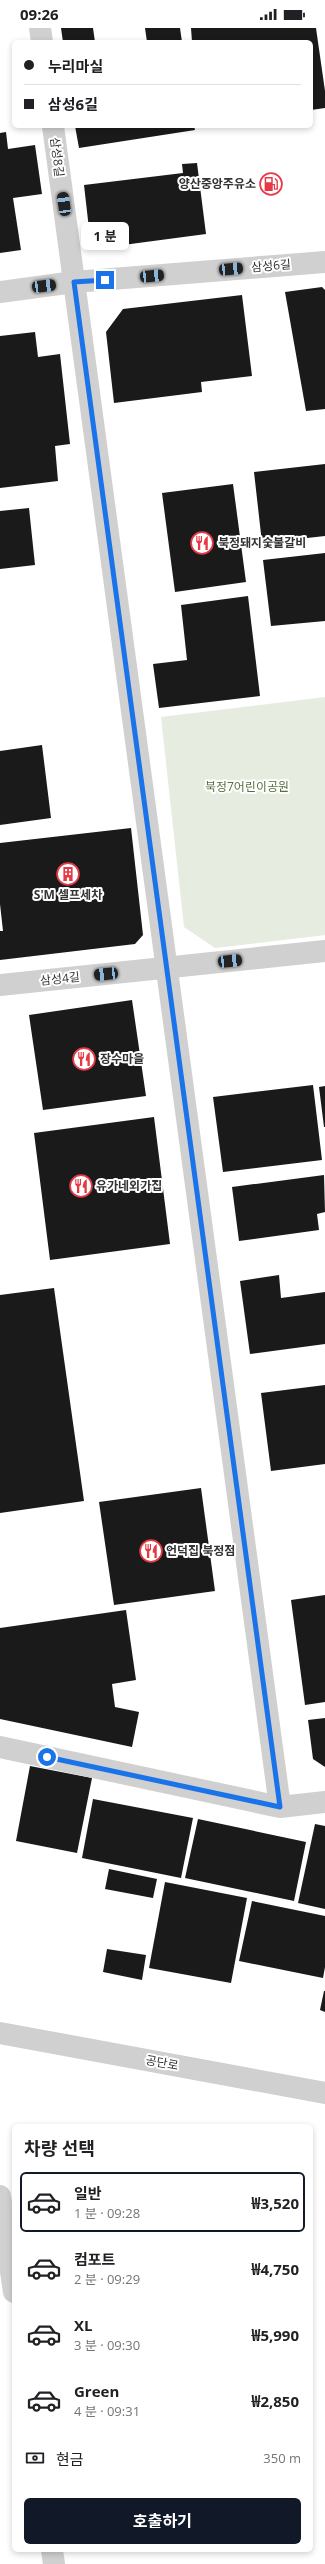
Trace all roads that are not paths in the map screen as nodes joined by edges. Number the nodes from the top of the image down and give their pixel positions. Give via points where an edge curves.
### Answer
1 (40, 28) edge
2 (42, 40) edge
3 (53, 128) edge
4 (325, 262) edge
5 (74, 282) junction
6 (0, 292) edge
7 (325, 951) edge
8 (167, 968) junction
9 (0, 985) edge
10 (0, 1748) edge
11 (325, 1802) edge
12 (280, 1807) junction
13 (0, 2033) edge
14 (325, 2093) edge
15 (0, 2196) edge
16 (12, 2278) edge
17 (52, 2552) edge
18 (54, 2564) edge

1 - 2 street
3 - 5 street, 삼성8길
4 - 5 street, 삼성6길
5 - 6 street, 삼성6길
5 - 8 street
7 - 8 street, 삼성4길
8 - 9 street, 삼성4길
8 - 12 street
10 - 12 street
11 - 12 street
13 - 14 street, 공단로
15 - 16 street
17 - 18 street

